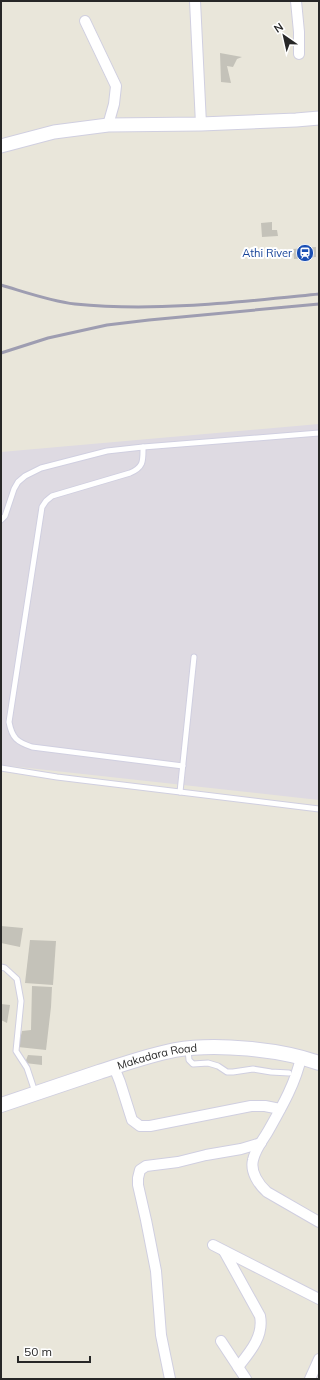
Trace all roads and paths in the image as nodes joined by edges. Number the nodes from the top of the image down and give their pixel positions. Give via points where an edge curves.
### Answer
1 (194, 1) edge
2 (296, 1) edge
3 (85, 21) dead end
4 (299, 54) dead end
5 (319, 118) edge
6 (201, 124) junction
7 (108, 125) junction
8 (1, 146) edge
9 (319, 433) edge
10 (144, 447) junction
11 (1, 520) edge
12 (194, 657) dead end
13 (183, 766) junction
14 (1, 768) edge
15 (180, 792) junction
16 (319, 809) edge
17 (1, 967) edge
18 (188, 1049) junction
19 (301, 1056) junction
20 (319, 1063) edge
21 (114, 1067) junction
22 (288, 1073) dead end
23 (36, 1093) junction
24 (1, 1105) edge
25 (280, 1109) junction
26 (261, 1143) junction
27 (319, 1222) edge
28 (213, 1245) dead end
29 (224, 1250) junction
30 (319, 1299) edge
31 (221, 1341) dead end
32 (319, 1359) edge
33 (238, 1367) junction
34 (170, 1379) edge
35 (246, 1379) edge
36 (310, 1379) edge

1 - 6 street
2 - 4 street
3 - 7 street via 116,86
5 - 6 street
6 - 7 street
7 - 8 street via 54,132
9 - 10 lane
10 - 11 lane via 107,451 41,468 25,476 14,489 5,516
10 - 13 lane via 143,463 138,470 52,496 42,507 9,722 14,738 21,744 32,747
12 - 13 lane
13 - 15 lane
14 - 15 lane
15 - 16 lane
17 - 23 lane via 17,979 21,1001 16,1051 27,1068
18 - 19 main road, Makadara Road via 249,1049
18 - 21 main road, Makadara Road
18 - 22 lane via 189,1060 193,1064 218,1066 227,1072 253,1069
19 - 20 main road, Makadara Road
19 - 25 street via 295,1080
21 - 23 main road, Makadara Road
21 - 25 street via 130,1116 140,1126 251,1106
23 - 24 main road, Makadara Road
25 - 26 street
26 - 27 street via 252,1160 252,1167 263,1189
26 - 34 street via 178,1162 146,1166 140,1170 138,1185 156,1271 161,1335
28 - 29 street
29 - 30 street
29 - 33 street via 260,1316 261,1324 253,1348
31 - 33 street
32 - 36 street
33 - 35 street

